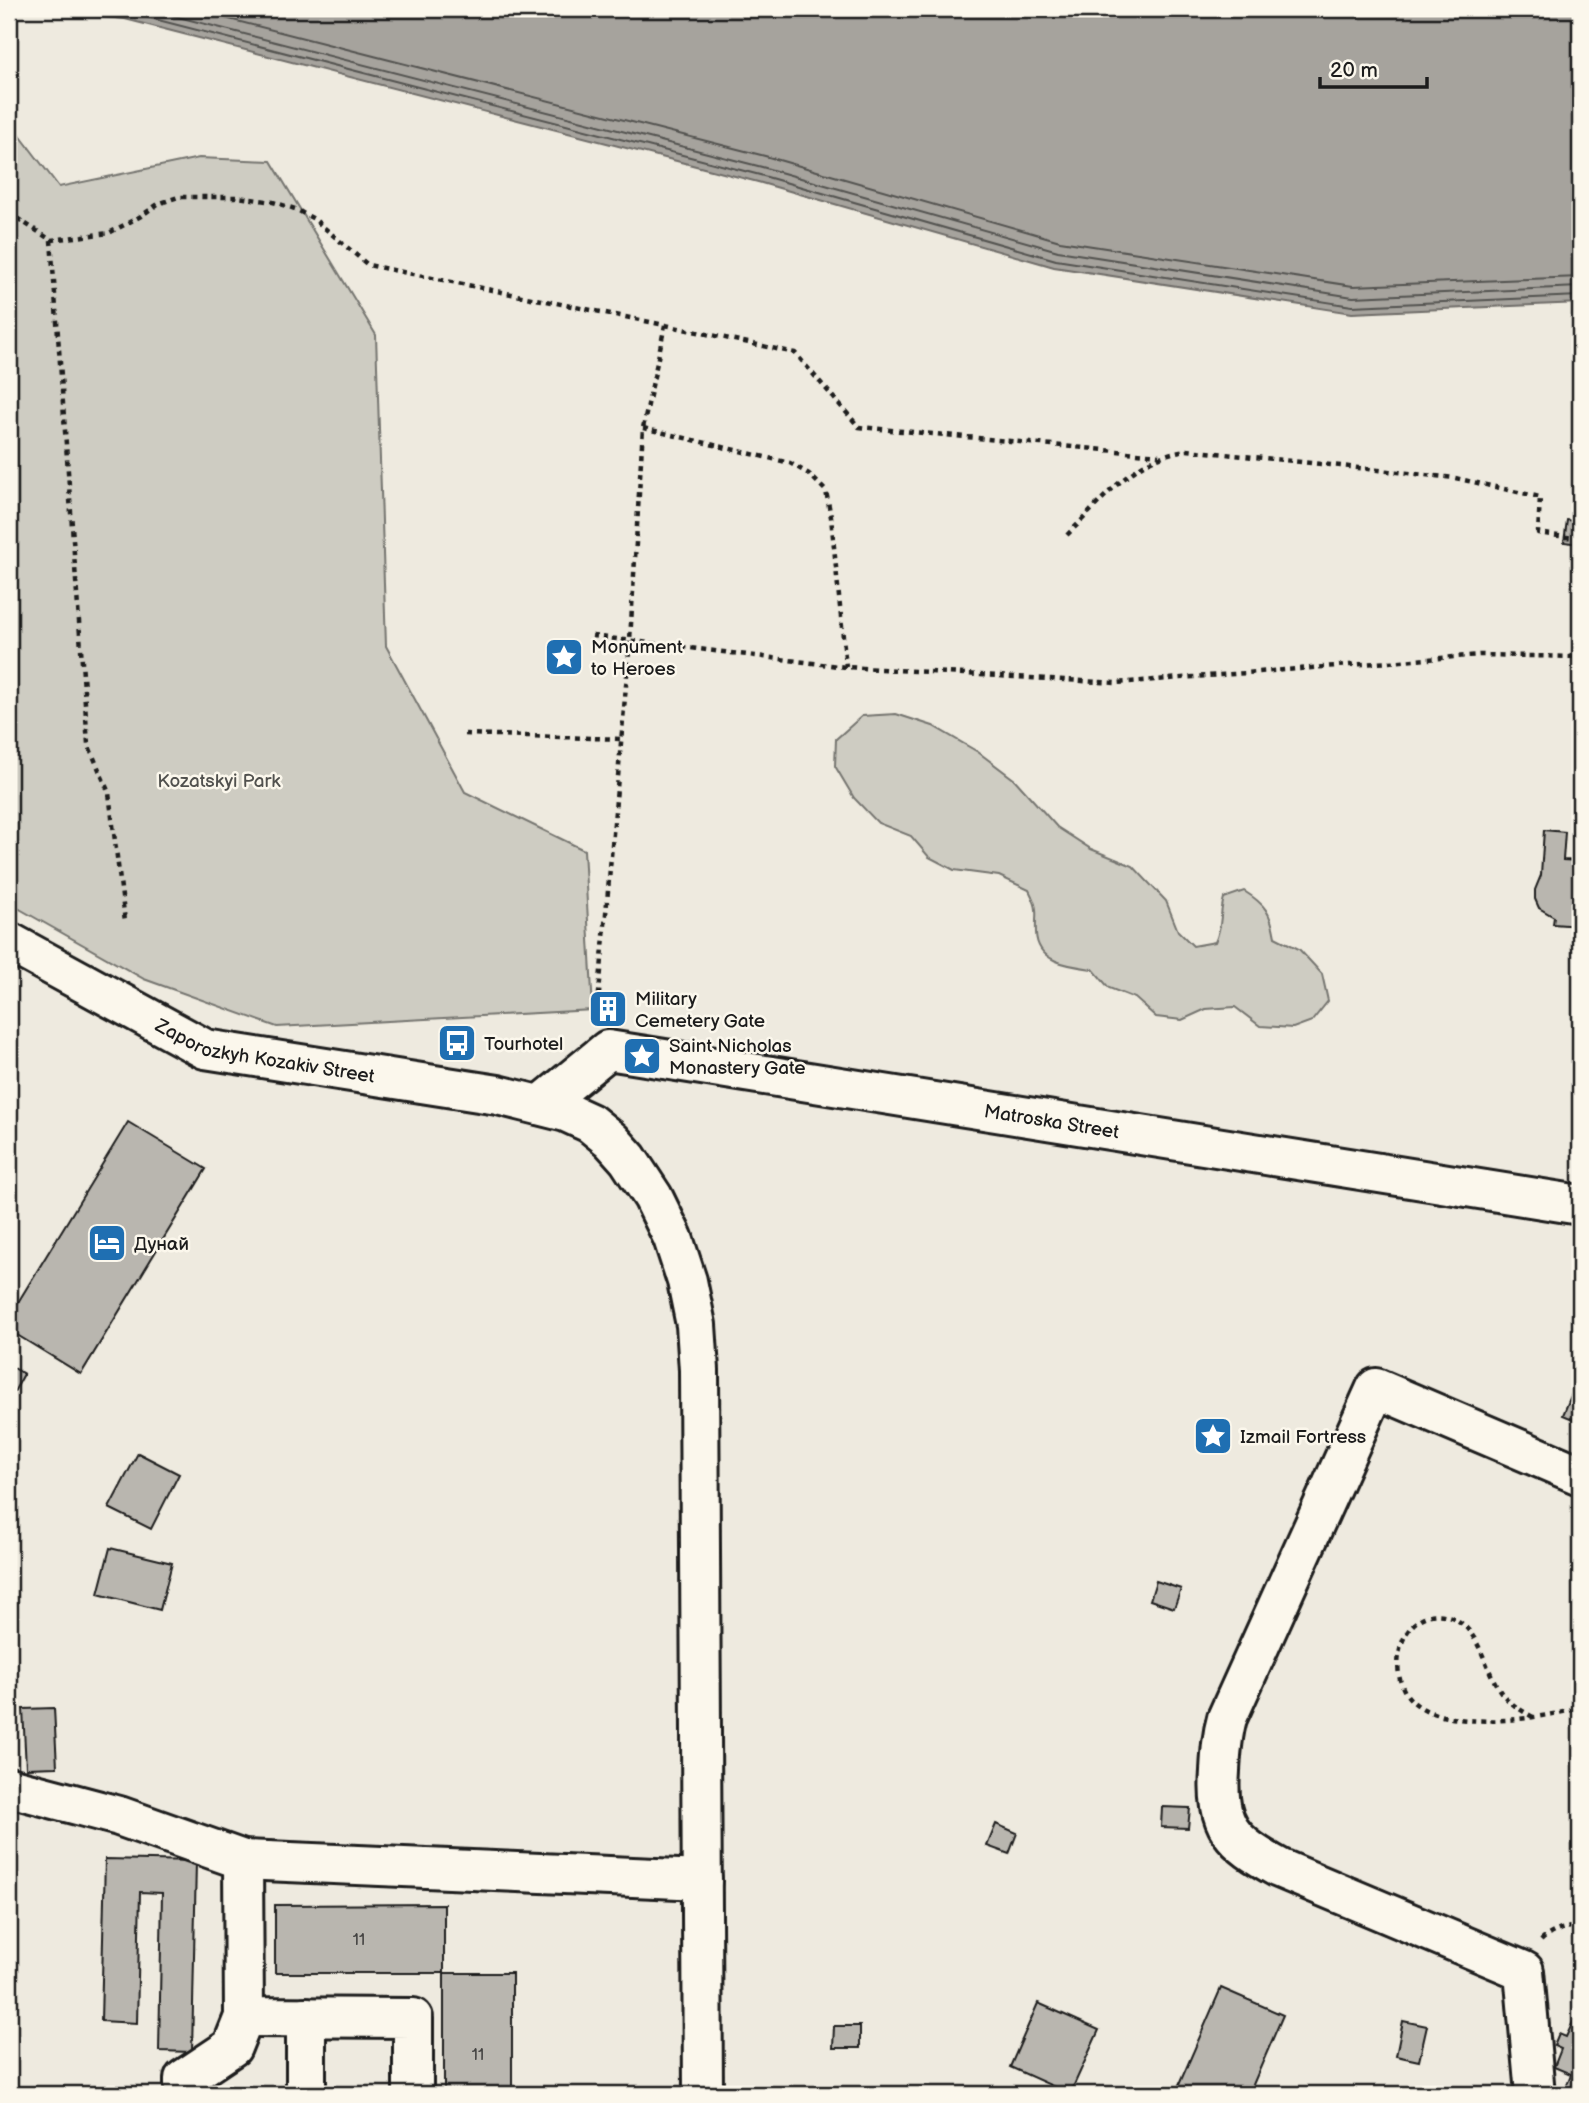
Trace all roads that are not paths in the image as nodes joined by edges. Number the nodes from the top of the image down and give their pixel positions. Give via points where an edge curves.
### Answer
1 (9, 943) edge
2 (541, 1105) junction
3 (1580, 1205) edge
4 (1580, 1475) edge
5 (9, 1787) edge
6 (243, 1860) junction
7 (702, 1880) junction
8 (244, 2017) junction
9 (306, 2017) junction
10 (184, 2094) edge
11 (306, 2094) edge
12 (413, 2094) edge
13 (703, 2094) edge
14 (1535, 2094) edge

1 - 2 street, Zaporozkyh Kozakiv Street via 205,1049
2 - 3 street, Matroska Street via 608,1050
2 - 7 street, Zaporozkyh Kozakiv Street via 590,1123 628,1159 653,1197 688,1281 699,1370
4 - 14 street via 1376,1388 1222,1738 1221,1811 1232,1834 1255,1854 1524,1971
5 - 6 street via 119,1816
6 - 7 street
6 - 8 street
7 - 13 street, Zaporozkyh Kozakiv Street
8 - 9 street
8 - 10 street via 232,2047 184,2079
9 - 11 street
9 - 12 street via 413,2018

